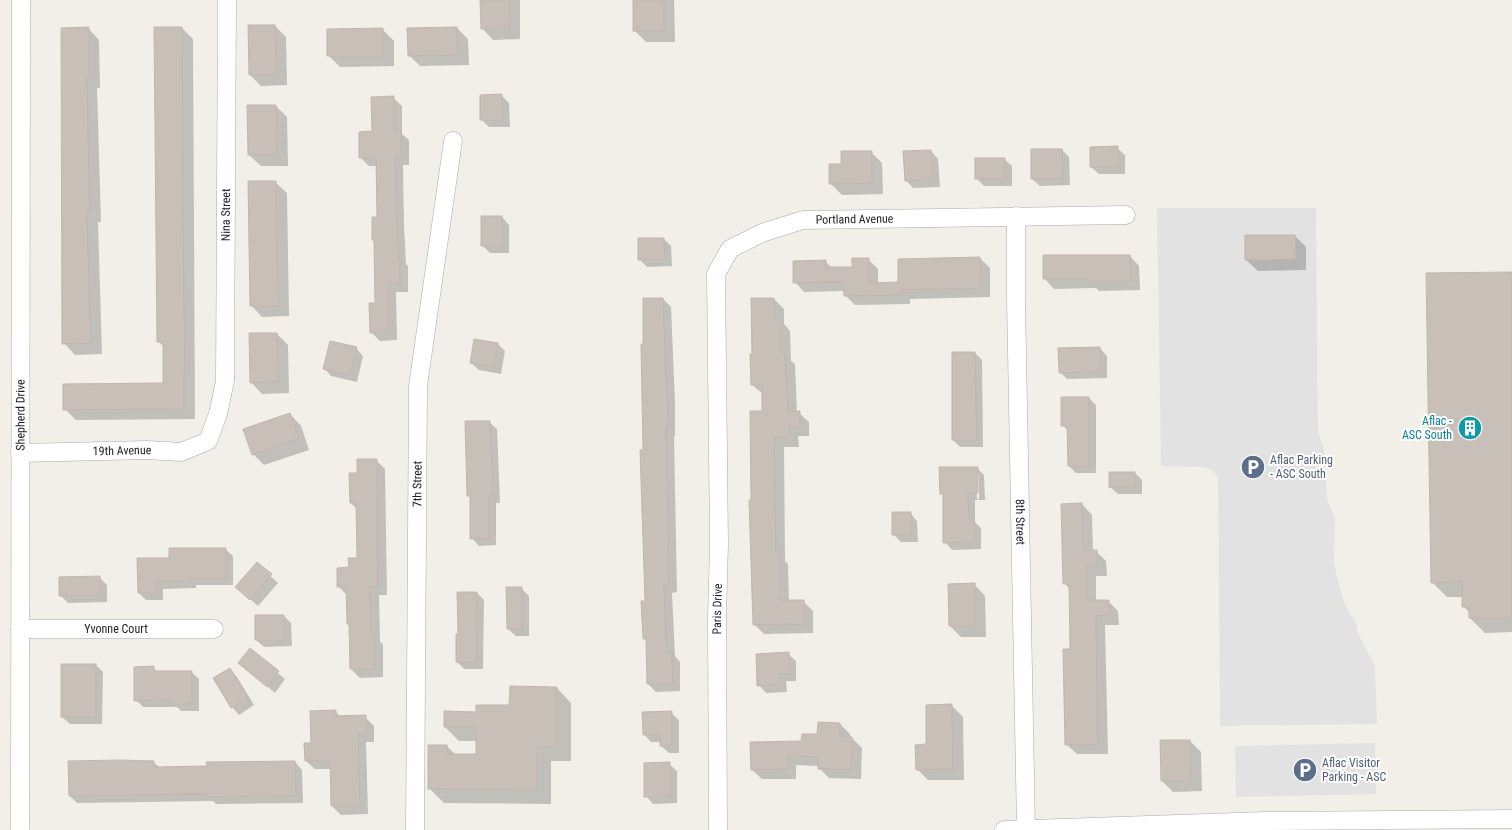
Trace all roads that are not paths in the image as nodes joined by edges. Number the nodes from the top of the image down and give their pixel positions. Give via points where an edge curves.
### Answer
1 (21, 0) edge
2 (227, 0) edge
3 (452, 141) dead end
4 (1126, 215) dead end
5 (1016, 216) junction
6 (718, 386) joint
7 (213, 428) joint
8 (20, 453) junction
9 (20, 629) junction
10 (214, 630) dead end
11 (1512, 819) edge
12 (1265, 825) edge
13 (1026, 829) edge
14 (20, 830) edge
15 (416, 830) edge
16 (718, 830) edge
17 (1004, 830) edge

1 - 8 street, Shepherd Drive
2 - 7 street, Nina Street via 225,381
3 - 15 street, 7th Street via 418,386
4 - 5 street, Portland Avenue
5 - 6 street, Portland Avenue via 803,220 762,233 730,249 716,274
5 - 13 street, 8th Street
6 - 16 street, Paris Drive
7 - 8 street, 19th Avenue via 208,441 180,452
8 - 9 street, Shepherd Drive
9 - 10 street, Yvonne Court
9 - 14 street, Shepherd Drive
11 - 12 street
12 - 13 street
13 - 17 street

